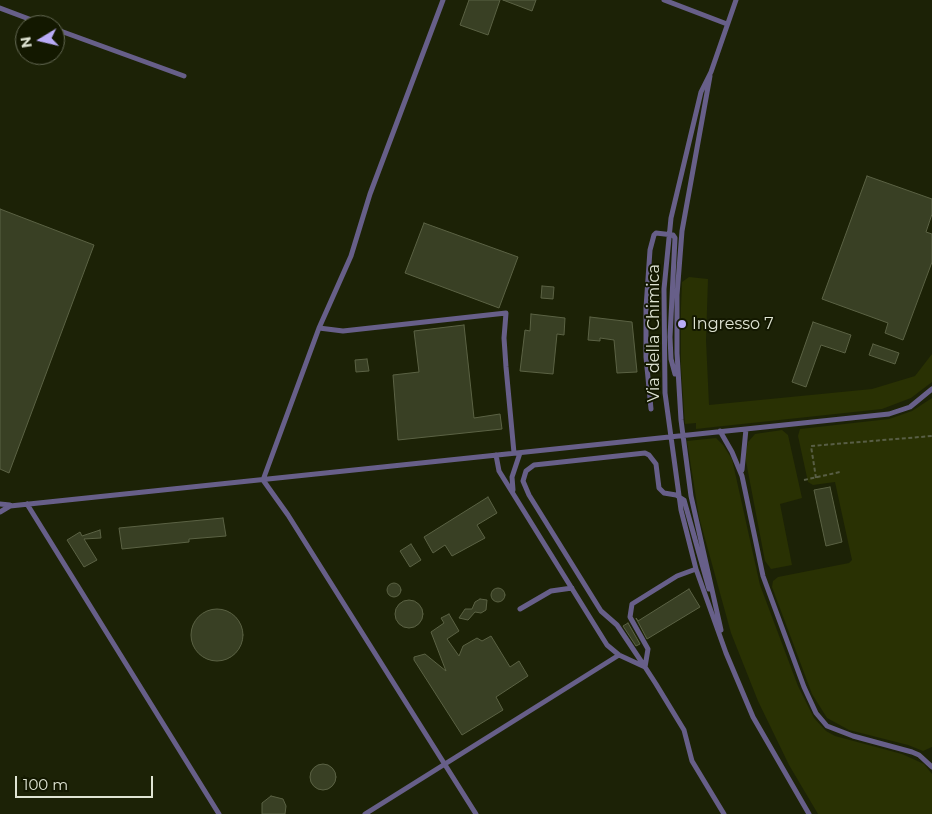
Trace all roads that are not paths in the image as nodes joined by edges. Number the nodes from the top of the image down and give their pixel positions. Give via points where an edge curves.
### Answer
1 (443, 0) edge
2 (664, 0) edge
3 (736, 0) edge
4 (0, 8) edge
5 (19, 15) edge
6 (727, 24) junction
7 (65, 32) edge
8 (711, 72) junction
9 (184, 76) dead end
10 (668, 234) junction
11 (319, 328) junction
12 (678, 382) junction
13 (932, 389) edge
14 (651, 409) dead end
15 (746, 429) junction
16 (720, 431) junction
17 (683, 435) junction
18 (670, 437) junction
19 (520, 452) junction
20 (514, 453) junction
21 (496, 456) junction
22 (742, 476) junction
23 (263, 480) junction
24 (514, 496) junction
25 (679, 496) junction
26 (0, 504) edge
27 (27, 504) junction
28 (10, 506) junction
29 (0, 512) edge
30 (696, 569) junction
31 (572, 588) junction
32 (716, 607) junction
33 (520, 609) dead end
34 (726, 653) junction
35 (619, 654) junction
36 (645, 668) junction
37 (444, 763) junction
38 (932, 767) edge
39 (219, 814) edge
40 (364, 814) edge
41 (476, 814) edge
42 (724, 814) edge
43 (809, 814) edge

1 - 11 lane via 350,256
2 - 6 lane
3 - 6 lane, Via della Chimica
4 - 5 lane
6 - 8 lane, Via della Chimica
7 - 9 lane
8 - 10 lane, Via della Chimica via 701,92 693,122
8 - 12 lane, Via della Chimica via 680,246
10 - 12 lane via 675,238 670,343
10 - 14 lane via 654,235 648,270 645,333
10 - 18 lane, Via della Chimica via 664,359
11 - 20 lane via 344,331 506,313 505,348
11 - 23 lane
12 - 17 lane, Via della Chimica
13 - 15 lane via 910,407 889,414
15 - 16 lane
15 - 22 lane
16 - 17 lane
16 - 22 lane
17 - 18 lane
17 - 32 lane, Via della Chimica via 694,512
18 - 19 lane
18 - 25 lane, Via della Chimica
19 - 20 lane
19 - 24 lane via 512,477
20 - 21 lane
21 - 23 lane
21 - 24 lane via 499,471
22 - 38 lane via 763,576 816,713 827,726 912,752
23 - 27 lane
23 - 37 lane
24 - 31 lane
25 - 30 lane, Via della Chimica
25 - 32 lane via 685,504 702,571
25 - 36 lane via 664,493 659,488 656,464 645,453 534,464 524,475 526,490 544,520 601,610 617,625
26 - 28 lane
27 - 28 lane
27 - 39 lane
28 - 29 lane
30 - 34 lane, Via della Chimica
30 - 36 lane via 677,576 632,604 630,617 648,648
31 - 33 lane via 551,591
31 - 35 lane via 607,645
32 - 34 lane, Via della Chimica
34 - 43 lane, Via della Chimica via 754,717
35 - 36 lane
35 - 37 lane
36 - 42 lane via 684,730 692,762
37 - 40 lane
37 - 41 lane

